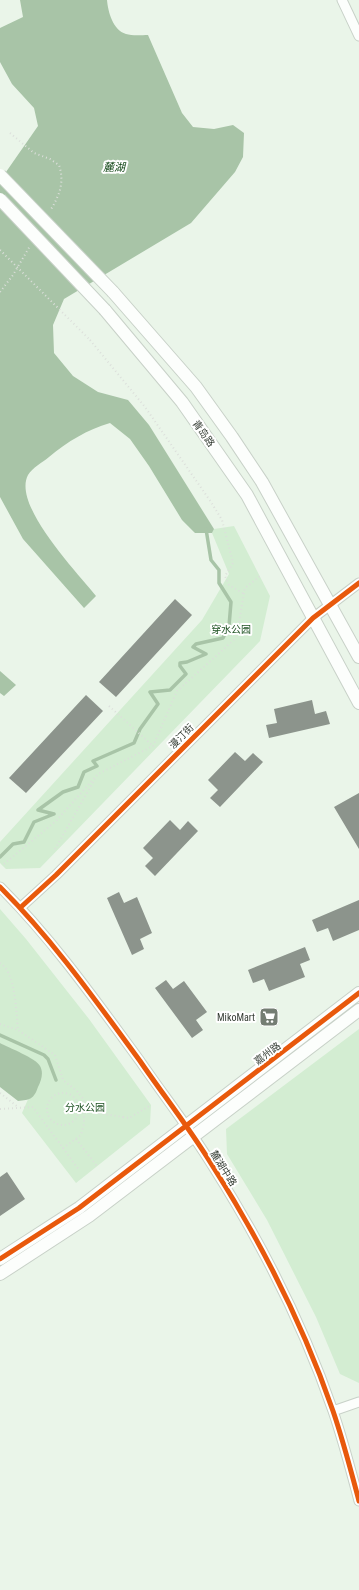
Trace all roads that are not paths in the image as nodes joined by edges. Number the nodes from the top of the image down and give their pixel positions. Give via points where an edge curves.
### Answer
1 (342, 0) edge
2 (359, 36) edge
3 (0, 175) edge
4 (0, 199) edge
5 (359, 583) edge
6 (329, 604) junction
7 (313, 618) junction
8 (359, 657) edge
9 (359, 703) edge
10 (0, 887) edge
11 (21, 907) junction
12 (359, 993) edge
13 (359, 1010) edge
14 (185, 1126) junction
15 (193, 1137) junction
16 (0, 1259) edge
17 (0, 1274) edge
18 (359, 1402) edge
19 (333, 1411) junction
20 (359, 1501) edge

1 - 2 street
3 - 6 main road, 青岛路, bridge via 113,292 196,387 262,482
4 - 7 main road, 青岛路, bridge via 105,310 182,402 247,495
5 - 6 street, 漫汀街
6 - 7 street, 漫汀街
6 - 8 main road, 青岛路
7 - 9 main road, 青岛路
7 - 11 street, 漫汀街
10 - 11 street, 麓湖中路
11 - 14 street, 麓湖中路 via 86,988
12 - 14 main road, 嘉州路
13 - 15 main road
14 - 15 street, 麓湖中路
14 - 16 main road, 嘉州路 via 79,1208
15 - 17 main road via 89,1216
15 - 19 street, 麓湖中路 via 243,1216 273,1271 297,1320
18 - 19 street
19 - 20 street, 麓湖中路

